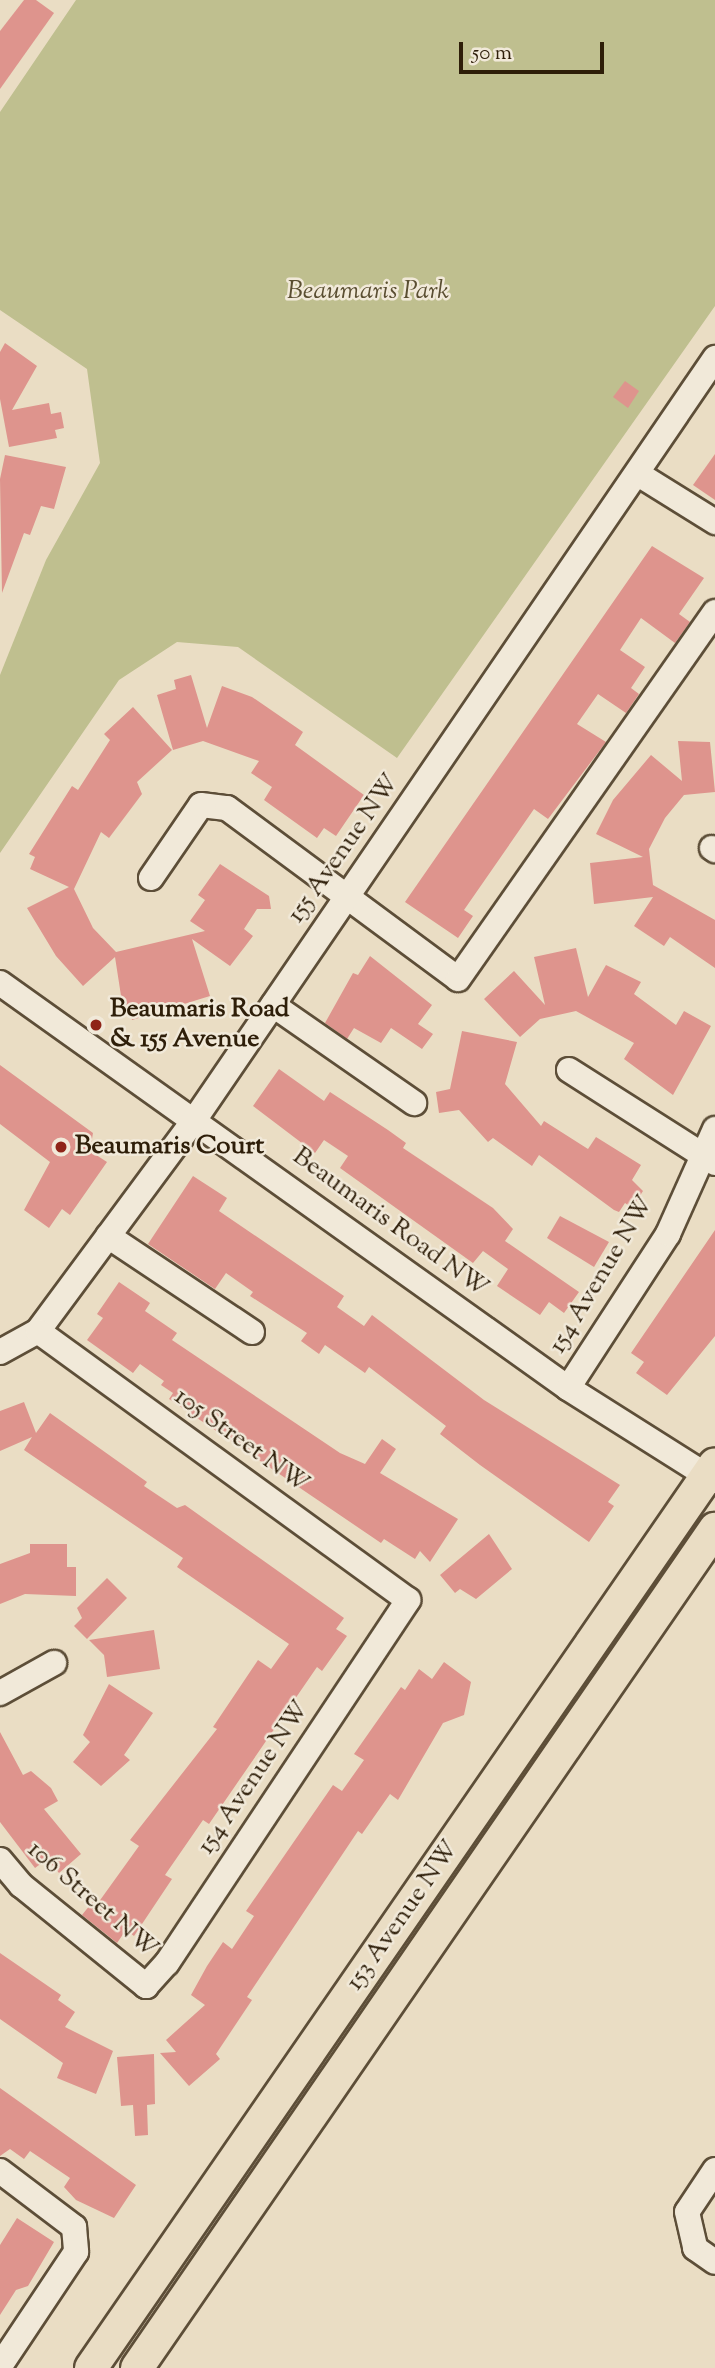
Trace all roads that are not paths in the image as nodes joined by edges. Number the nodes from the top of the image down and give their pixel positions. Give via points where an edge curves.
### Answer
1 (715, 358) edge
2 (638, 474) junction
3 (715, 522) edge
4 (715, 612) edge
5 (151, 878) dead end
6 (349, 893) junction
7 (0, 983) edge
8 (273, 1005) junction
9 (569, 1070) dead end
10 (414, 1103) dead end
11 (195, 1119) junction
12 (715, 1129) edge
13 (708, 1159) edge
14 (108, 1236) junction
15 (38, 1331) junction
16 (252, 1332) dead end
17 (0, 1352) edge
18 (568, 1388) junction
19 (712, 1473) edge
20 (715, 1530) edge
21 (408, 1600) joint
22 (54, 1662) dead end
23 (0, 1693) edge
24 (0, 1860) edge
25 (146, 1986) joint
26 (715, 2170) edge
27 (0, 2171) edge
28 (715, 2262) edge
29 (0, 2365) edge
30 (91, 2368) edge
31 (137, 2368) edge

1 - 2 street, 155 Avenue NW
2 - 3 street
2 - 6 street, 155 Avenue NW
4 - 6 street via 458,979
5 - 6 street via 201,805 227,808
6 - 8 street, 155 Avenue NW
7 - 11 street, Beaumaris Road NW
8 - 10 street
8 - 11 street, 155 Avenue NW
9 - 13 street
11 - 14 street, 155 Avenue NW
11 - 18 street, Beaumaris Road NW
12 - 13 street, 154 Avenue NW
13 - 18 street, 154 Avenue NW via 667,1234
14 - 15 street, 155 Avenue NW
14 - 16 street
15 - 17 street, 155 Avenue NW
15 - 21 street, 105 Street NW
18 - 19 street, Beaumaris Road NW
19 - 30 main road, 153 Avenue NW
20 - 31 main road, 153 Avenue NW
21 - 25 street, 154 Avenue NW via 167,1963
22 - 23 street
24 - 25 street, 106 Street NW via 21,1885
26 - 28 street via 687,2212 695,2248
27 - 29 street via 74,2227 76,2252

